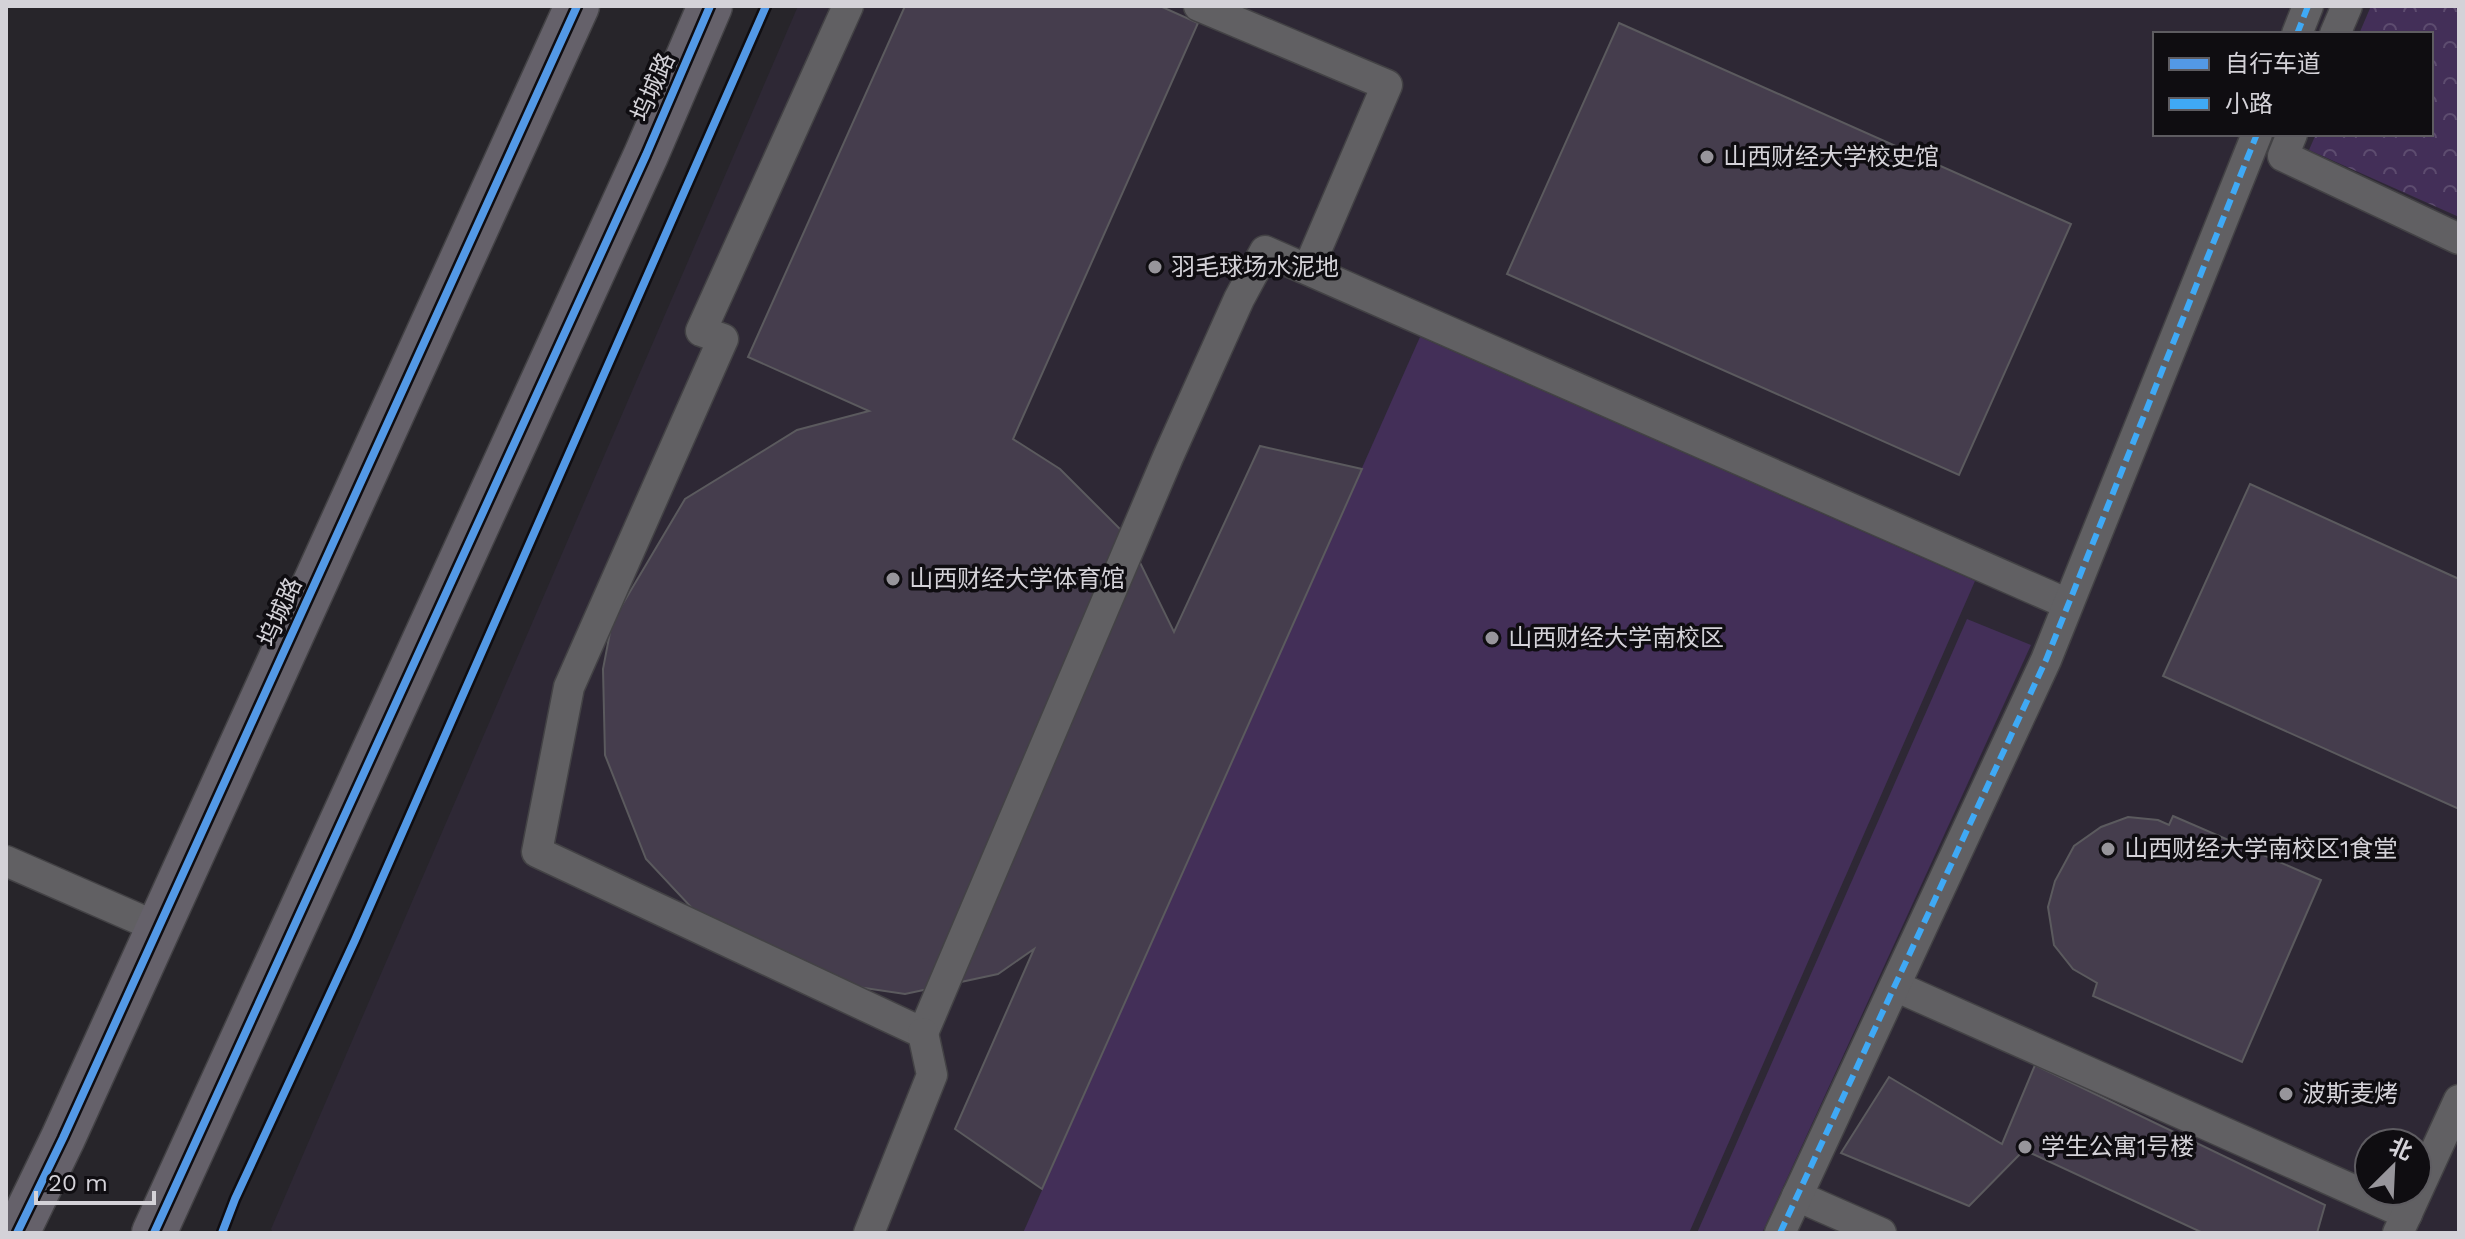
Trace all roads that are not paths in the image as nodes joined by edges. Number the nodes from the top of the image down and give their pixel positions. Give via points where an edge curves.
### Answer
1 (577, 6) edge
2 (710, 6) edge
3 (848, 6) edge
4 (1199, 6) edge
5 (2308, 6) edge
6 (2347, 6) edge
7 (2298, 32) edge
8 (2336, 32) edge
9 (2256, 136) edge
10 (2291, 136) edge
11 (2459, 239) edge
12 (1308, 269) junction
13 (2068, 604) junction
14 (6, 861) edge
15 (157, 930) junction
16 (1895, 986) junction
17 (923, 1033) junction
18 (2459, 1100) edge
19 (1797, 1196) junction
20 (2402, 1224) edge
21 (17, 1233) edge
22 (154, 1233) edge
23 (869, 1233) edge
24 (1780, 1233) edge
25 (1881, 1233) edge

1 - 15 main road, 坞城路
2 - 22 main road, 坞城路
3 - 17 street via 701,331 723,339 569,687 537,852
4 - 12 street via 1387,85
5 - 7 street
6 - 8 street
9 - 13 street
10 - 11 street via 2283,156
12 - 13 street
12 - 17 street via 1265,251 1239,299
13 - 16 street
14 - 15 street
15 - 21 main road, 坞城路
16 - 19 street
16 - 20 street
17 - 23 street via 932,1075
18 - 20 street
19 - 24 street
19 - 25 street

